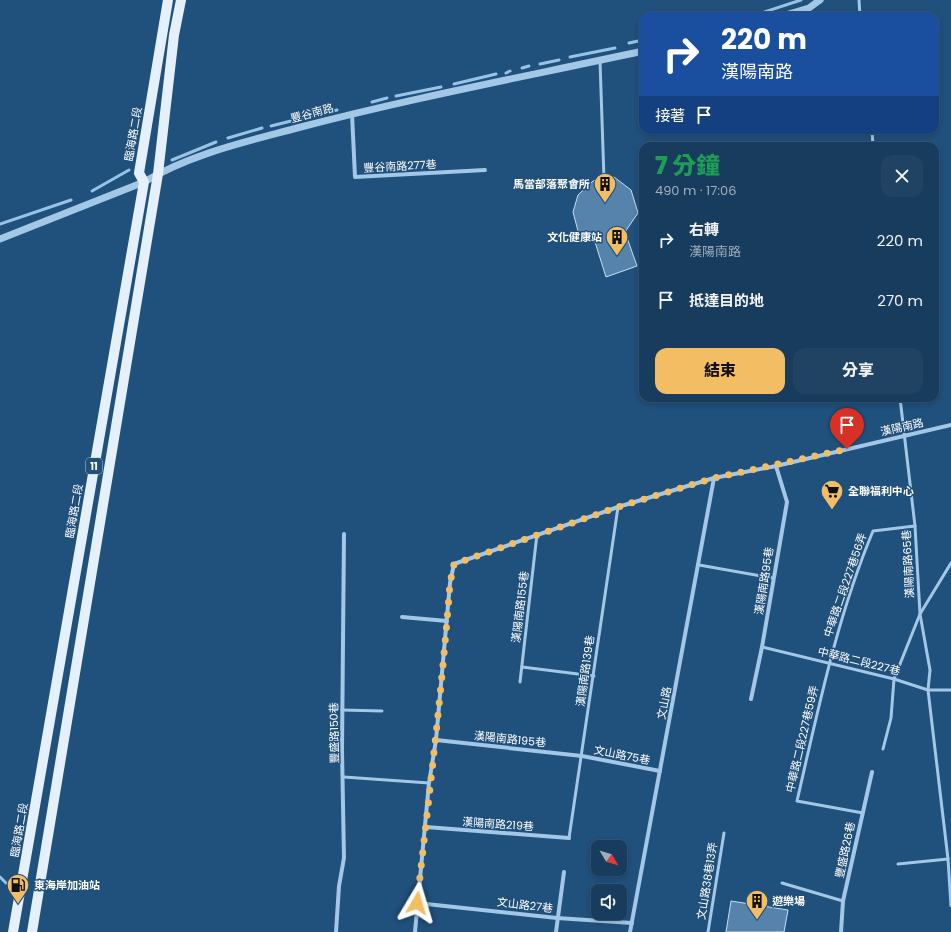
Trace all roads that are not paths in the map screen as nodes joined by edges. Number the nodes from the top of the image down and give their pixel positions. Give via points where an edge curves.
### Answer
1 (168, 0) edge
2 (180, 0) edge
3 (820, 0) edge
4 (859, 0) edge
5 (796, 12) edge
6 (860, 12) edge
7 (639, 52) edge
8 (600, 60) junction
9 (352, 114) junction
10 (485, 170) dead end
11 (158, 174) junction
12 (604, 179) dead end
13 (144, 182) junction
14 (0, 239) edge
15 (900, 402) edge
16 (951, 426) edge
17 (904, 436) junction
18 (776, 466) junction
19 (714, 478) junction
20 (618, 507) junction
21 (915, 526) junction
22 (344, 534) dead end
23 (537, 534) junction
24 (951, 563) edge
25 (699, 565) junction
26 (773, 578) junction
27 (920, 614) junction
28 (402, 617) dead end
29 (447, 621) junction
30 (762, 647) junction
31 (829, 662) junction
32 (522, 667) junction
33 (594, 676) junction
34 (894, 679) junction
35 (520, 682) dead end
36 (928, 690) junction
37 (951, 690) edge
38 (751, 699) dead end
39 (342, 710) junction
40 (382, 711) dead end
41 (436, 740) junction
42 (883, 749) dead end
43 (582, 756) junction
44 (660, 772) junction
45 (872, 772) dead end
46 (344, 777) junction
47 (430, 783) junction
48 (863, 813) junction
49 (426, 827) junction
50 (724, 833) dead end
51 (569, 838) joint
52 (948, 859) junction
53 (898, 864) dead end
54 (564, 872) dead end
55 (782, 883) dead end
56 (843, 901) junction
57 (417, 903) junction
58 (951, 906) edge
59 (557, 918) junction
60 (632, 923) junction
61 (13, 932) edge
62 (32, 932) edge
63 (336, 932) edge
64 (415, 932) edge
65 (556, 932) edge
66 (630, 932) edge
67 (708, 932) edge
68 (842, 932) edge

1 - 13 main road, 臨海路二段 / 11 via 139,173
2 - 11 main road, 11
3 - 5 street via 809,8
4 - 6 lane
7 - 8 street, 豐谷南路
8 - 9 street, 豐谷南路
8 - 12 lane
9 - 10 street, 豐谷南路277巷 via 356,177
9 - 11 street, 豐谷南路 via 209,152
11 - 13 street, 豐谷南路
11 - 62 main road, 11
13 - 14 street, 豐谷南路
13 - 61 main road, 臨海路二段 / 11
15 - 17 lane, 漢陽南路65巷
16 - 17 street, 漢陽南路
17 - 18 street, 漢陽南路
17 - 21 lane, 漢陽南路65巷
18 - 19 street, 漢陽南路
18 - 26 street, 漢陽南路95巷 via 787,502
19 - 20 street, 漢陽南路
19 - 25 street, 文山路
20 - 23 street, 漢陽南路
20 - 33 lane, 漢陽南路139巷
21 - 27 lane, 漢陽南路65巷
21 - 31 lane, 中華路二段227巷56弄 via 873,531 864,550
22 - 39 street, 豐盛路150巷
23 - 29 street, 漢陽南路 via 454,564
23 - 32 lane, 漢陽南路155巷
24 - 27 lane
25 - 26 lane
25 - 44 street, 文山路
26 - 30 street, 漢陽南路95巷
27 - 34 lane
27 - 36 lane, 漢陽南路65巷 via 930,670
28 - 29 street
29 - 41 street, 漢陽南路
30 - 31 lane, 中華路二段227巷
30 - 38 street, 漢陽南路95巷
31 - 34 lane, 中華路二段227巷
31 - 48 lane, 中華路二段227巷59弄 via 797,801
32 - 33 lane
32 - 35 lane, 漢陽南路155巷
33 - 43 lane, 漢陽南路139巷
34 - 36 lane, 中華路二段227巷
34 - 42 lane via 891,718
36 - 37 lane, 中華路二段227巷
36 - 52 lane, 漢陽南路65巷
39 - 40 lane
39 - 46 street, 豐盛路150巷
41 - 43 street, 漢陽南路195巷
41 - 47 street, 漢陽南路
43 - 44 street, 文山路75巷
43 - 51 lane, 漢陽南路139巷
44 - 60 street, 文山路
45 - 48 street, 豐盛路26巷
46 - 47 lane
46 - 63 street, 豐盛路150巷 via 344,858
47 - 49 street, 漢陽南路
48 - 56 street, 豐盛路26巷
49 - 51 street, 漢陽南路219巷
49 - 57 street, 漢陽南路
50 - 67 lane, 文山路38巷13弄
52 - 53 lane
52 - 58 lane, 漢陽南路65巷
54 - 59 street
55 - 56 lane
56 - 68 street, 豐盛路26巷
57 - 59 street, 文山路27巷
57 - 64 street, 漢陽南路
59 - 60 street, 文山路27巷
59 - 65 street
60 - 66 street, 文山路

